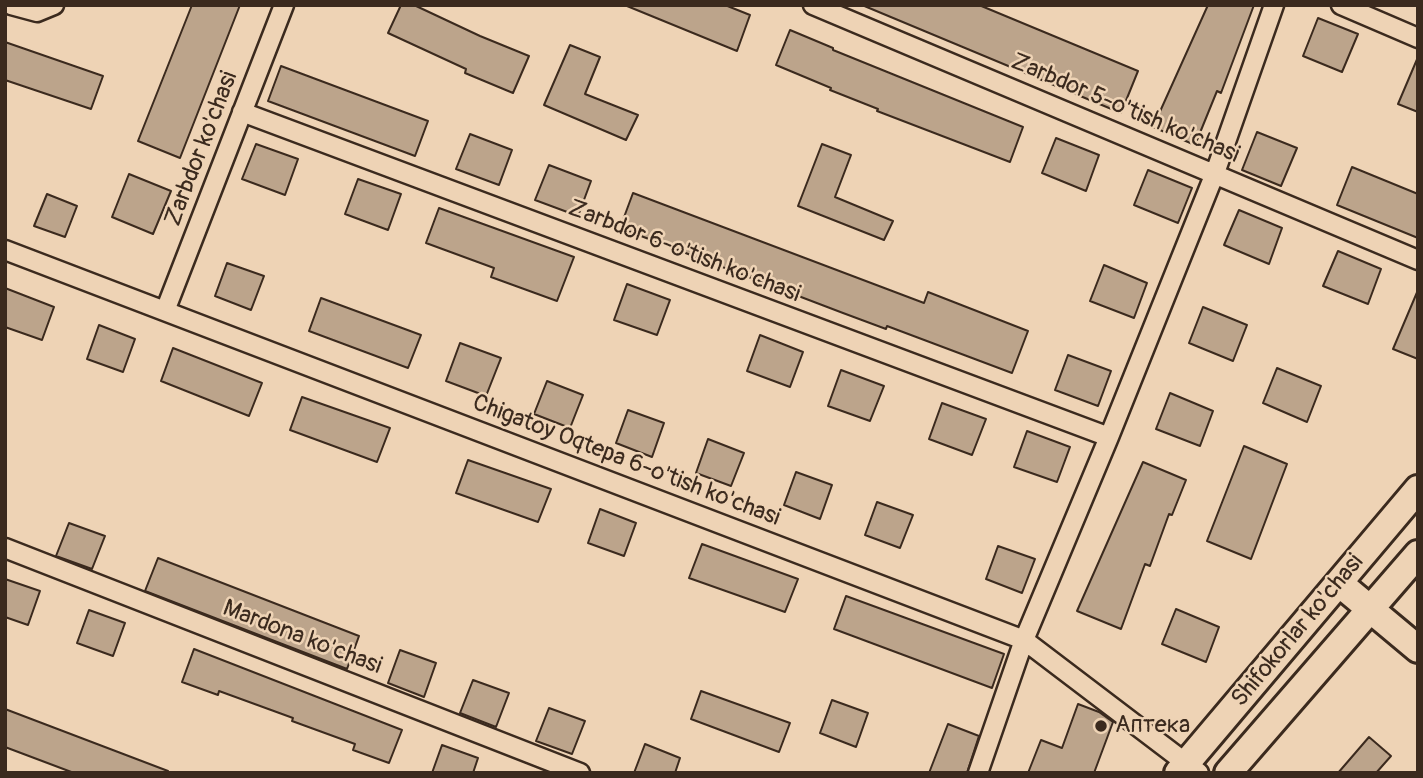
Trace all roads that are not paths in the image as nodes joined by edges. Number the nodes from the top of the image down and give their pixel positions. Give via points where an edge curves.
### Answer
1 (11, 5) edge
2 (54, 5) edge
3 (284, 5) edge
4 (813, 5) edge
5 (1274, 5) edge
6 (1341, 5) edge
7 (1418, 38) edge
8 (242, 112) junction
9 (1215, 173) junction
10 (5, 250) edge
11 (1418, 260) edge
12 (165, 311) junction
13 (1109, 437) junction
14 (1418, 489) edge
15 (1375, 539) junction
16 (5, 548) edge
17 (1414, 567) edge
18 (1339, 583) junction
19 (1371, 611) junction
20 (1024, 640) junction
21 (1418, 649) edge
22 (1187, 770) edge
23 (580, 773) edge
24 (978, 773) edge
25 (1228, 773) edge

1 - 2 street via 30,12
3 - 8 street, Zarbdor ko'chasi
4 - 9 street, Zarbdor 5-o'tish ko'chasi
5 - 9 street
6 - 7 street
8 - 12 street, Zarbdor ko'chasi
8 - 13 street, Zarbdor 6-o'tish ko'chasi
9 - 11 street, Zarbdor 5-o'tish ko'chasi
9 - 13 street
10 - 12 street, Chigatoy Oqtepa 6-o'tish ko'chasi
12 - 20 street, Chigatoy Oqtepa 6-o'tish ko'chasi
13 - 20 street
14 - 15 main road, Shifokorlar ko'chasi
15 - 17 main road
15 - 18 main road, Shifokorlar ko'chasi
16 - 23 street, Mardona ko'chasi
17 - 19 main road, Shifokorlar ko'chasi
18 - 19 main road
18 - 22 main road, Shifokorlar ko'chasi
19 - 21 main road
19 - 25 main road, Shifokorlar ko'chasi
20 - 22 street, Chigatoy Oqtepa 6-o'tish ko'chasi via 1167,747
20 - 24 street

